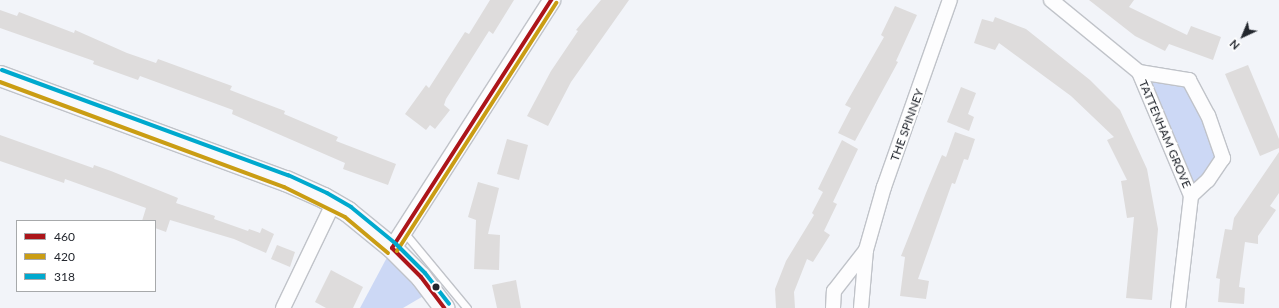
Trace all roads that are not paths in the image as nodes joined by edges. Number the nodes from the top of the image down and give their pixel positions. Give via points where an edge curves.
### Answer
1 (551, 0) edge
2 (950, 0) edge
3 (1051, 0) edge
4 (1139, 72) junction
5 (0, 76) edge
6 (1191, 196) junction
7 (333, 204) junction
8 (402, 230) junction
9 (392, 248) junction
10 (866, 250) junction
11 (283, 308) edge
12 (444, 308) edge
13 (467, 308) edge
14 (833, 308) edge
15 (861, 308) edge
16 (1178, 308) edge

1 - 8 street
2 - 10 street, THE SPINNEY via 884,187
3 - 4 street, TATTENHAM GROVE
4 - 6 street, TATTENHAM GROVE
4 - 6 street, TATTENHAM GROVE via 1189,80 1208,115 1223,158 1208,180
5 - 7 main road via 286,181
6 - 16 street, TATTENHAM GROVE
7 - 9 main road
7 - 11 street
8 - 9 street
8 - 13 lane
9 - 12 main road via 421,276
10 - 14 street, THE SPINNEY via 834,291
10 - 15 street, THE SPINNEY

